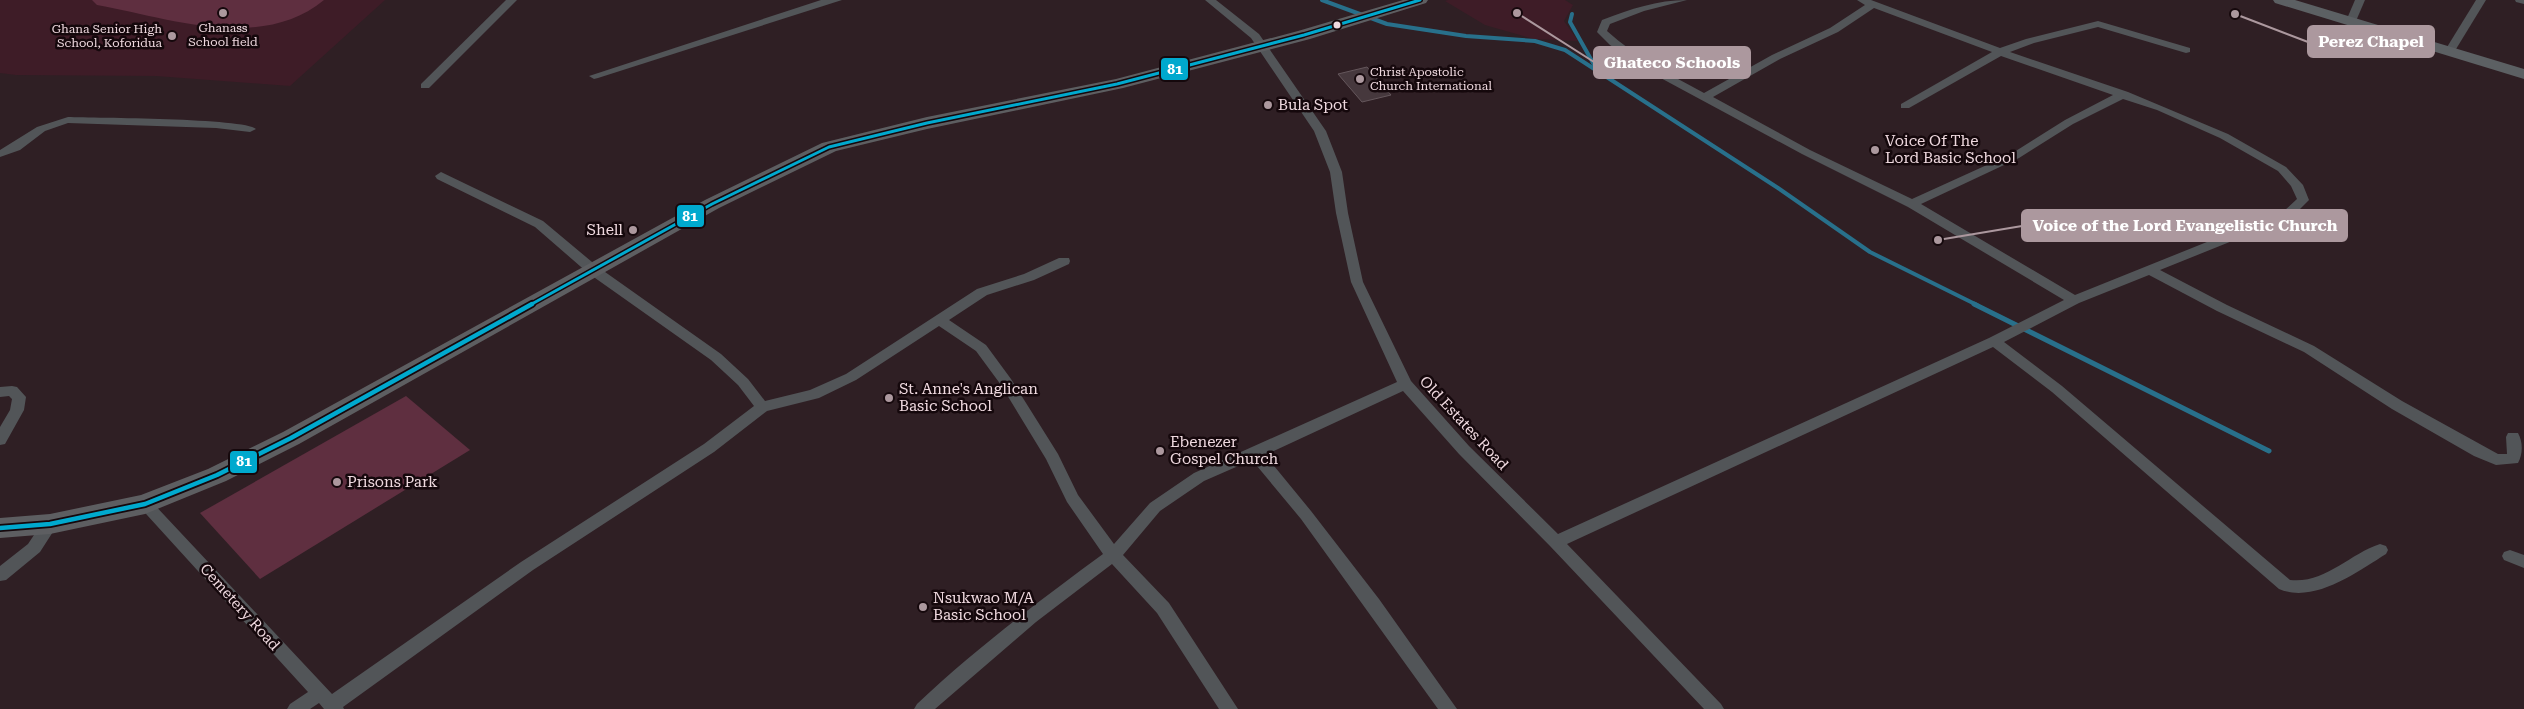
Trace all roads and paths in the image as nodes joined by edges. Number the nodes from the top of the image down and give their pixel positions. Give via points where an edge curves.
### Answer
1 (512, 0) edge
2 (837, 0) edge
3 (1210, 0) edge
4 (1420, 0) edge
5 (1682, 0) edge
6 (2280, 0) edge
7 (2360, 0) edge
8 (2481, 0) edge
9 (2520, 0) edge
10 (2524, 1) edge
11 (1868, 2) edge
12 (2351, 21) junction
13 (1262, 46) junction
14 (2186, 50) dead end
15 (2000, 52) junction
16 (2449, 52) junction
17 (2524, 74) edge
18 (594, 76) dead end
19 (425, 86) dead end
20 (2124, 94) junction
21 (1705, 97) junction
22 (1905, 106) dead end
23 (250, 129) dead end
24 (0, 154) edge
25 (441, 176) dead end
26 (1912, 204) junction
27 (1064, 261) dead end
28 (2148, 269) junction
29 (593, 270) junction
30 (2074, 300) junction
31 (940, 320) junction
32 (1994, 341) junction
33 (1405, 384) junction
34 (0, 392) edge
35 (762, 406) junction
36 (2513, 436) dead end
37 (0, 440) edge
38 (1255, 454) junction
39 (145, 504) junction
40 (50, 524) junction
41 (0, 528) edge
42 (1556, 542) junction
43 (2380, 550) dead end
44 (1113, 555) junction
45 (0, 575) edge
46 (328, 702) edge
47 (296, 709) edge
48 (923, 709) edge
49 (1229, 709) edge
50 (1448, 709) edge
51 (1715, 709) edge

1 - 19 street
2 - 18 street via 815,4
3 - 13 street
4 - 13 main road
5 - 21 street via 1641,9 1606,22 1602,32 1661,74
6 - 12 street
7 - 12 street
8 - 16 street
9 - 10 street
11 - 15 street
11 - 21 street via 1834,30 1776,57
12 - 16 street
13 - 29 main road via 1117,84 927,123 829,147 712,204
13 - 33 street, Old Estates Road via 1320,131 1336,172 1357,282
14 - 15 street via 2098,24
15 - 20 street
15 - 22 street
16 - 17 street
20 - 26 street via 2069,122 2015,156
20 - 28 street via 2224,136 2282,169 2297,186 2303,200 2288,214
21 - 26 street
23 - 24 street via 68,120 51,125 22,145
25 - 29 street via 539,224
26 - 30 street
27 - 31 street via 1029,277 982,292
28 - 30 street
28 - 36 street via 2309,349 2397,405 2496,460 2513,459
29 - 35 street via 716,357 743,382
29 - 39 main road via 291,438 217,475
30 - 32 street
31 - 35 street via 851,377 814,394
31 - 44 street via 981,348 1049,450 1072,498
32 - 42 street
32 - 43 street via 2057,389 2288,586 2318,583
33 - 38 street
33 - 42 street, Old Estates Road via 1464,450
34 - 37 street via 12,391 19,397 17,410
35 - 46 street via 708,448
38 - 44 street via 1199,477 1154,507
38 - 50 street via 1312,522
39 - 40 main road
39 - 46 street, Cemetery Road
40 - 41 main road
40 - 45 street via 34,548
42 - 51 street, Old Estates Road
44 - 48 street via 1030,617
44 - 49 street via 1163,608
46 - 47 street

